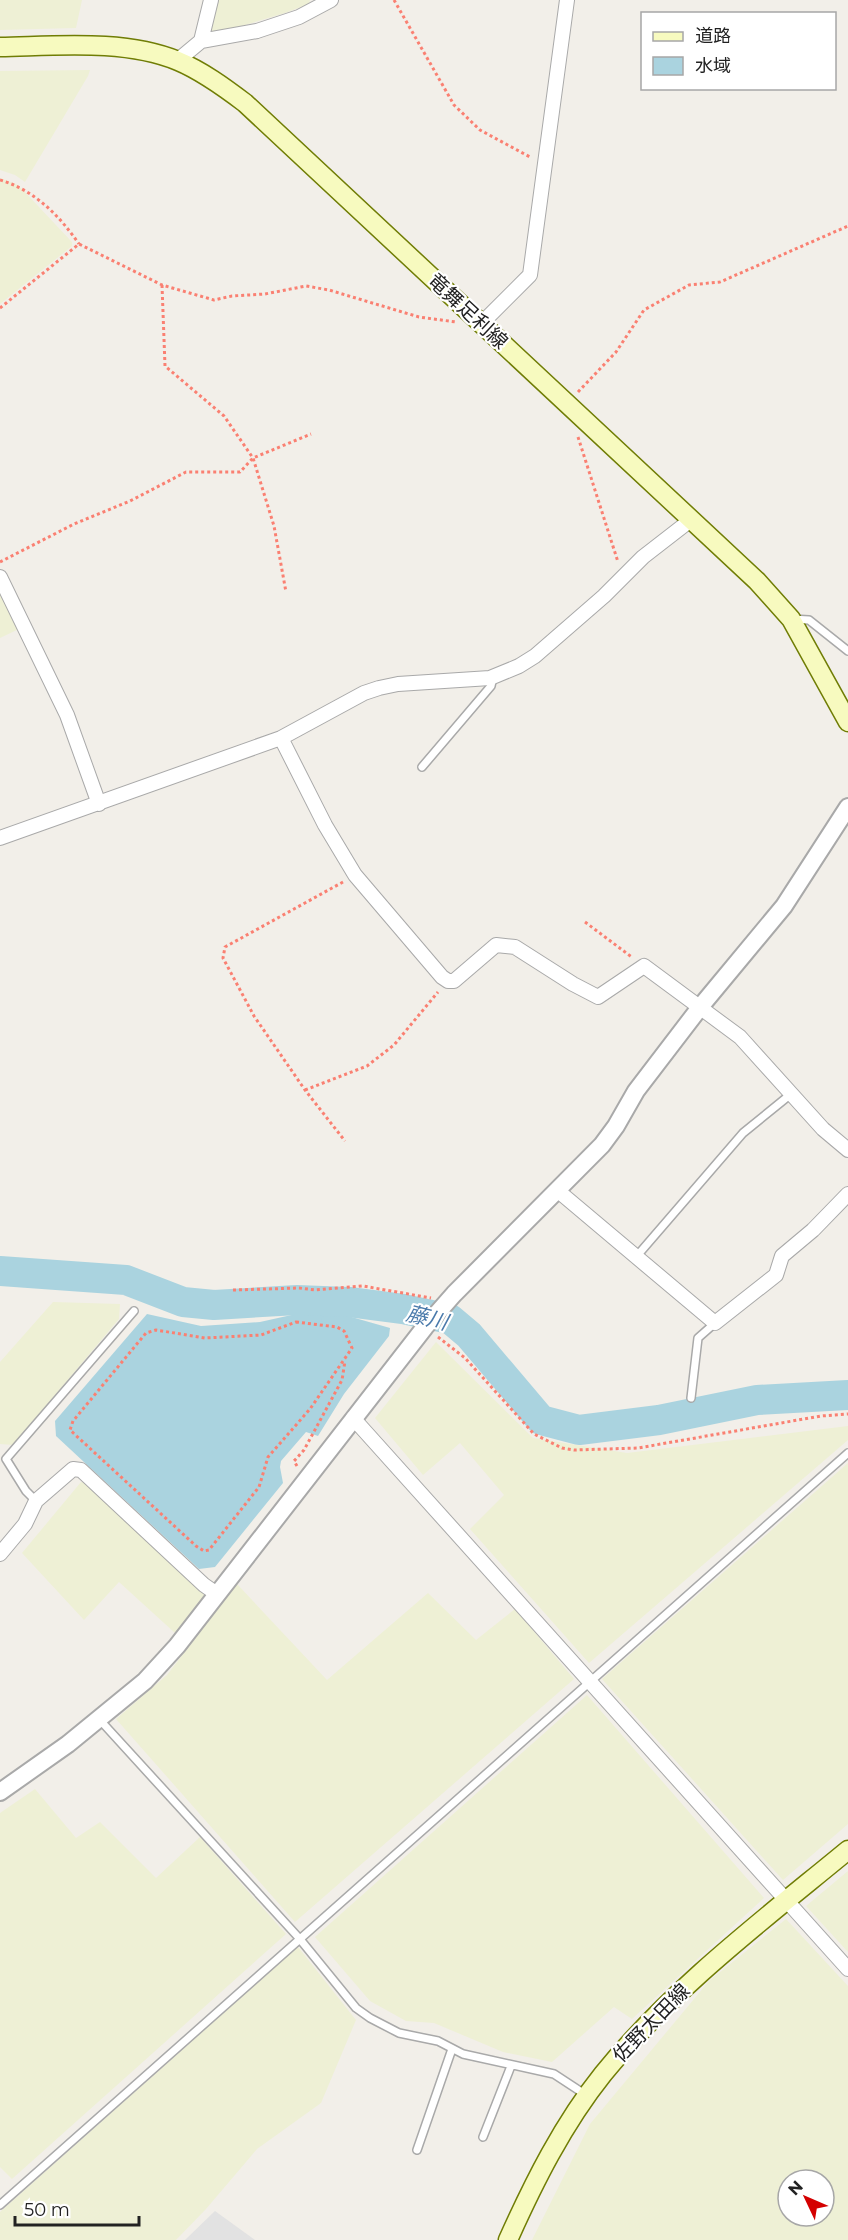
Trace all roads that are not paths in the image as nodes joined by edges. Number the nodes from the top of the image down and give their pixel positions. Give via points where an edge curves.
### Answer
1 (211, 0) edge
2 (331, 0) edge
3 (567, 0) edge
4 (201, 41) junction
5 (0, 47) edge
6 (177, 61) junction
7 (481, 324) junction
8 (692, 519) junction
9 (0, 577) edge
10 (791, 619) junction
11 (848, 651) edge
12 (493, 677) junction
13 (848, 722) edge
14 (281, 738) junction
15 (422, 768) dead end
16 (99, 804) junction
17 (848, 807) edge
18 (0, 838) edge
19 (701, 1006) junction
20 (791, 1094) junction
21 (848, 1150) edge
22 (557, 1190) junction
23 (848, 1194) edge
24 (636, 1257) junction
25 (134, 1311) dead end
26 (715, 1323) junction
27 (691, 1398) dead end
28 (353, 1418) junction
29 (848, 1453) edge
30 (36, 1502) junction
31 (0, 1554) edge
32 (217, 1594) junction
33 (590, 1680) junction
34 (99, 1719) junction
35 (0, 1792) edge
36 (848, 1850) edge
37 (785, 1902) junction
38 (299, 1938) junction
39 (848, 1970) edge
40 (452, 2049) junction
41 (511, 2066) junction
42 (588, 2095) junction
43 (483, 2137) dead end
44 (417, 2150) dead end
45 (0, 2205) edge
46 (508, 2240) edge

1 - 4 street
2 - 4 street via 299,17 257,31
3 - 7 street via 530,275
4 - 6 street
5 - 6 main road, 竜舞足利線 via 110,46
6 - 7 main road, 竜舞足利線 via 245,103
7 - 8 main road, 竜舞足利線
8 - 10 main road, 竜舞足利線
8 - 12 street via 643,557 535,656
9 - 16 street via 67,715
10 - 11 lane via 809,620
10 - 13 main road, 竜舞足利線
12 - 14 street via 379,688
12 - 15 lane via 490,686
14 - 16 street
14 - 19 street via 325,825 356,875 448,981 454,981 496,945 515,947 598,997 644,966
16 - 18 street
17 - 19 street via 783,906
19 - 20 street via 740,1037
19 - 22 street via 636,1091 602,1145
20 - 21 street
20 - 24 lane via 743,1133
22 - 24 street
22 - 28 street via 447,1302
23 - 26 street via 782,1256 776,1275
24 - 26 street
25 - 30 lane via 6,1459
26 - 27 lane via 698,1338
28 - 32 street
28 - 33 street
29 - 33 lane
30 - 31 street via 25,1524
30 - 32 street via 73,1469 81,1470
32 - 34 street via 145,1681
33 - 37 street
33 - 38 lane
34 - 35 street
34 - 38 lane
36 - 37 main road, 佐野太田線
37 - 39 street
37 - 42 main road, 佐野太田線 via 669,2002
38 - 40 lane via 356,2008 399,2033 438,2041
38 - 45 lane
40 - 41 lane
40 - 44 lane
41 - 42 lane via 554,2074
41 - 43 lane
42 - 46 main road, 佐野太田線 via 556,2143

